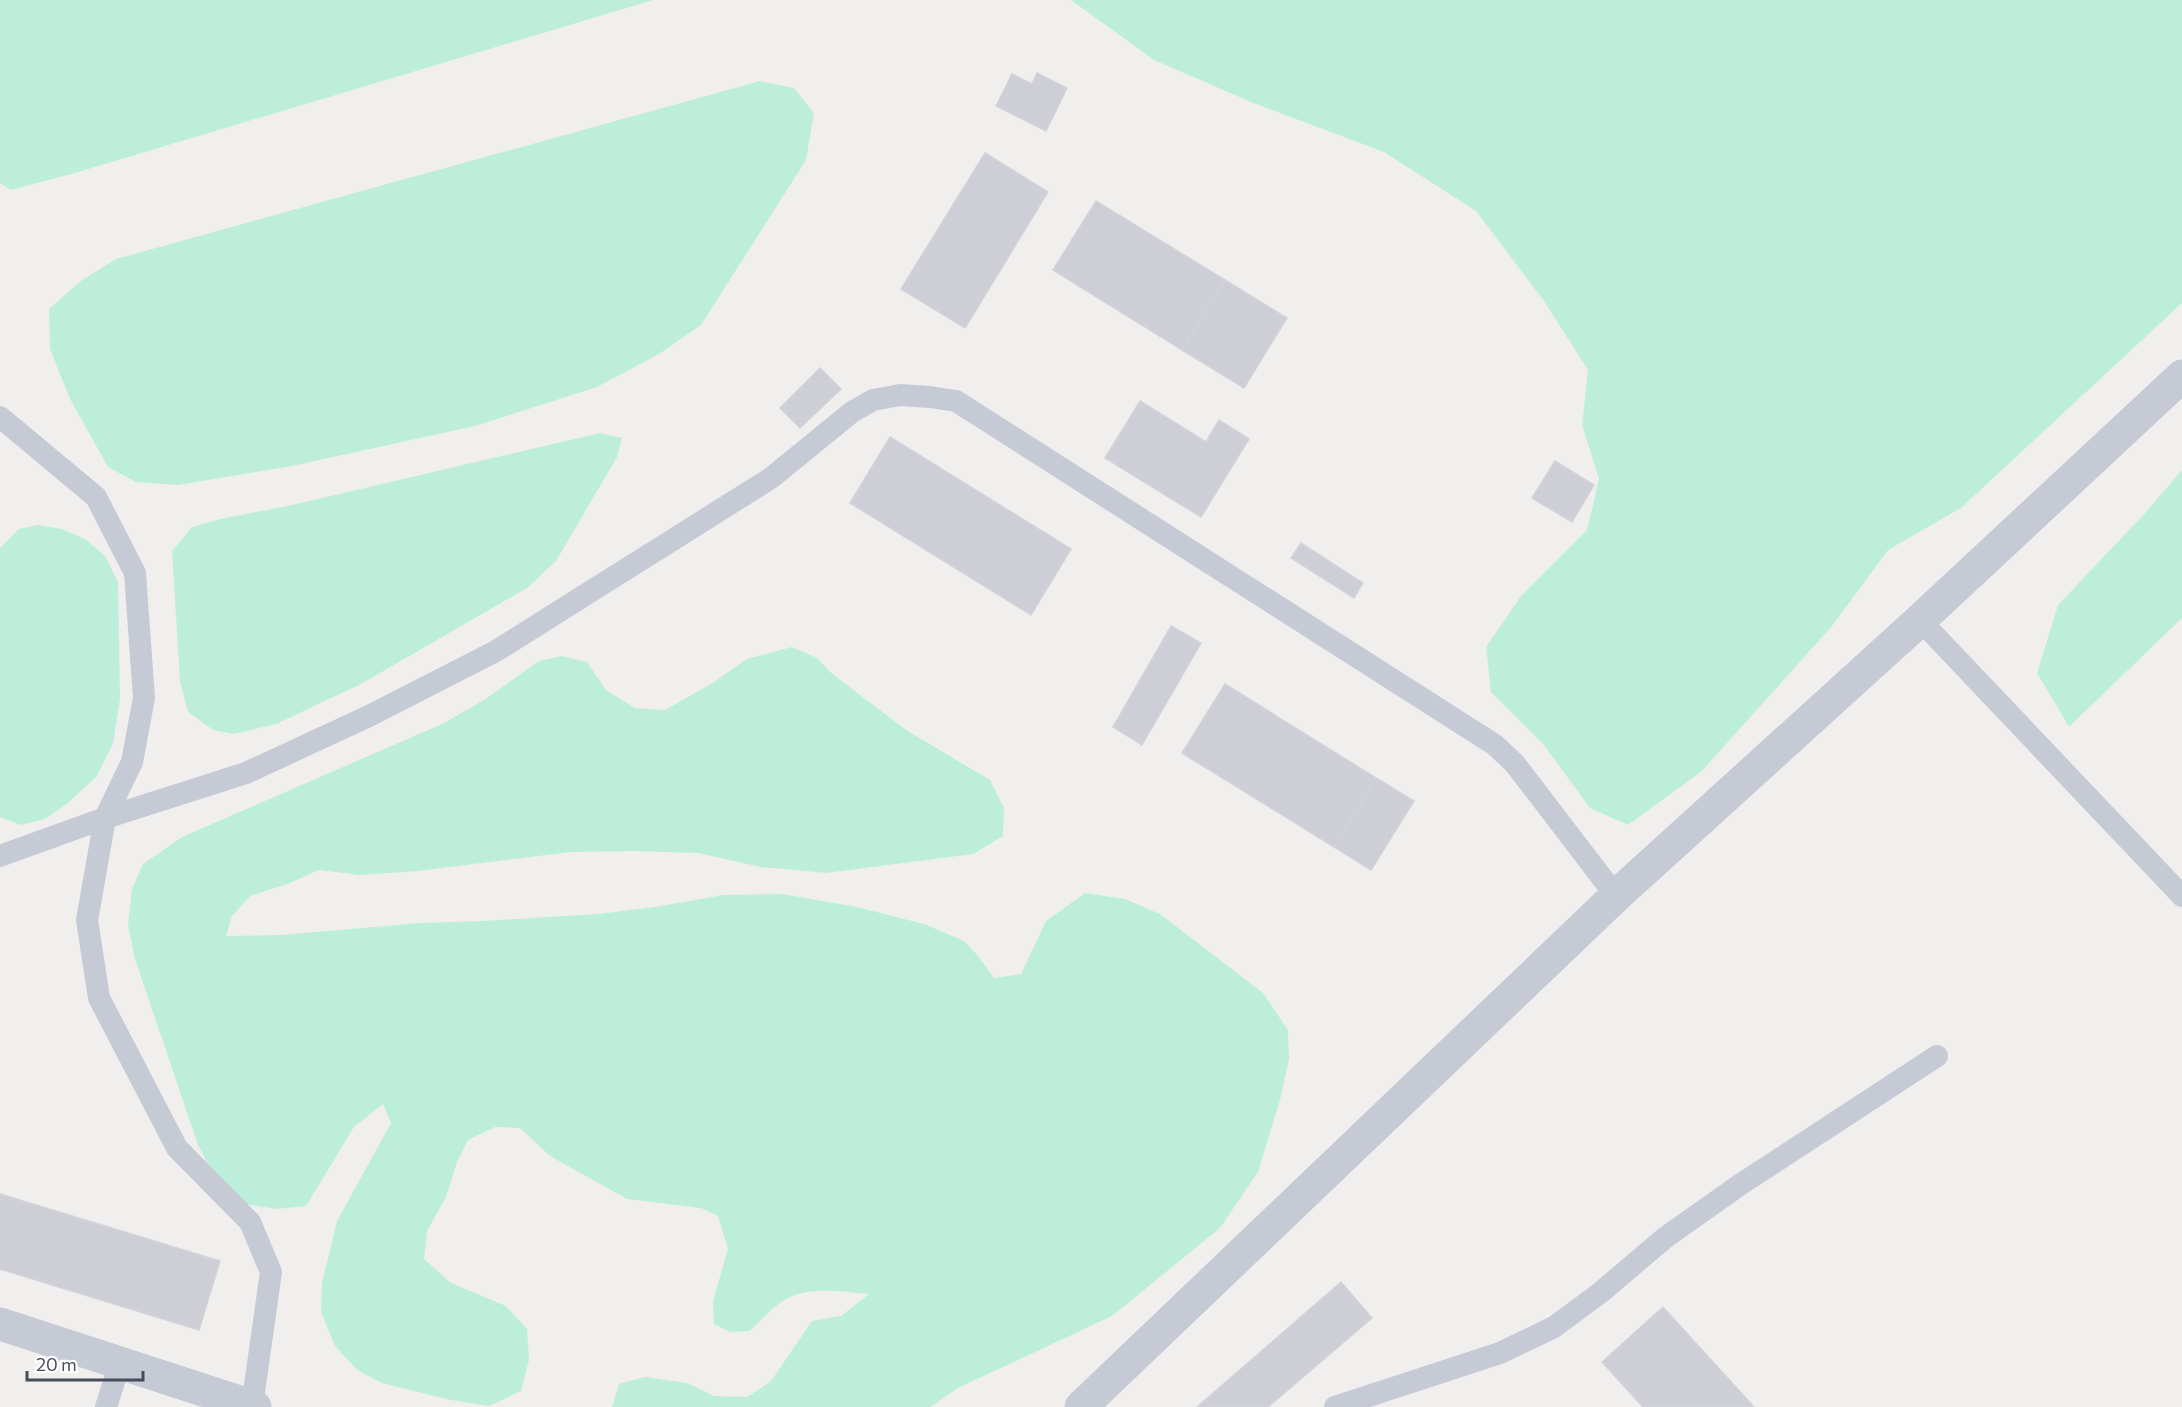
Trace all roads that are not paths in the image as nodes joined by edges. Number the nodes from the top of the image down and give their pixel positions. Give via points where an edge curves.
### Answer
1 (2182, 376) edge
2 (0, 417) edge
3 (1920, 620) junction
4 (105, 818) junction
5 (0, 856) edge
6 (1616, 896) junction
7 (2182, 896) edge
8 (1937, 1056) dead end
9 (0, 1324) edge
10 (120, 1363) junction
11 (106, 1407) edge
12 (253, 1407) edge
13 (1081, 1407) edge
14 (1335, 1407) edge

1 - 3 street
2 - 4 lane via 96,497 135,573 144,698 132,762
3 - 6 street
3 - 7 lane
4 - 5 lane
4 - 6 lane via 246,773 380,711 496,651 752,491 852,412 873,400 900,395 956,401 1495,745 1515,764
4 - 12 lane via 87,920 99,998 177,1148 250,1222 271,1272
6 - 13 street
8 - 14 lane via 1666,1237 1554,1327 1500,1353
9 - 10 street
10 - 11 lane
10 - 12 street

